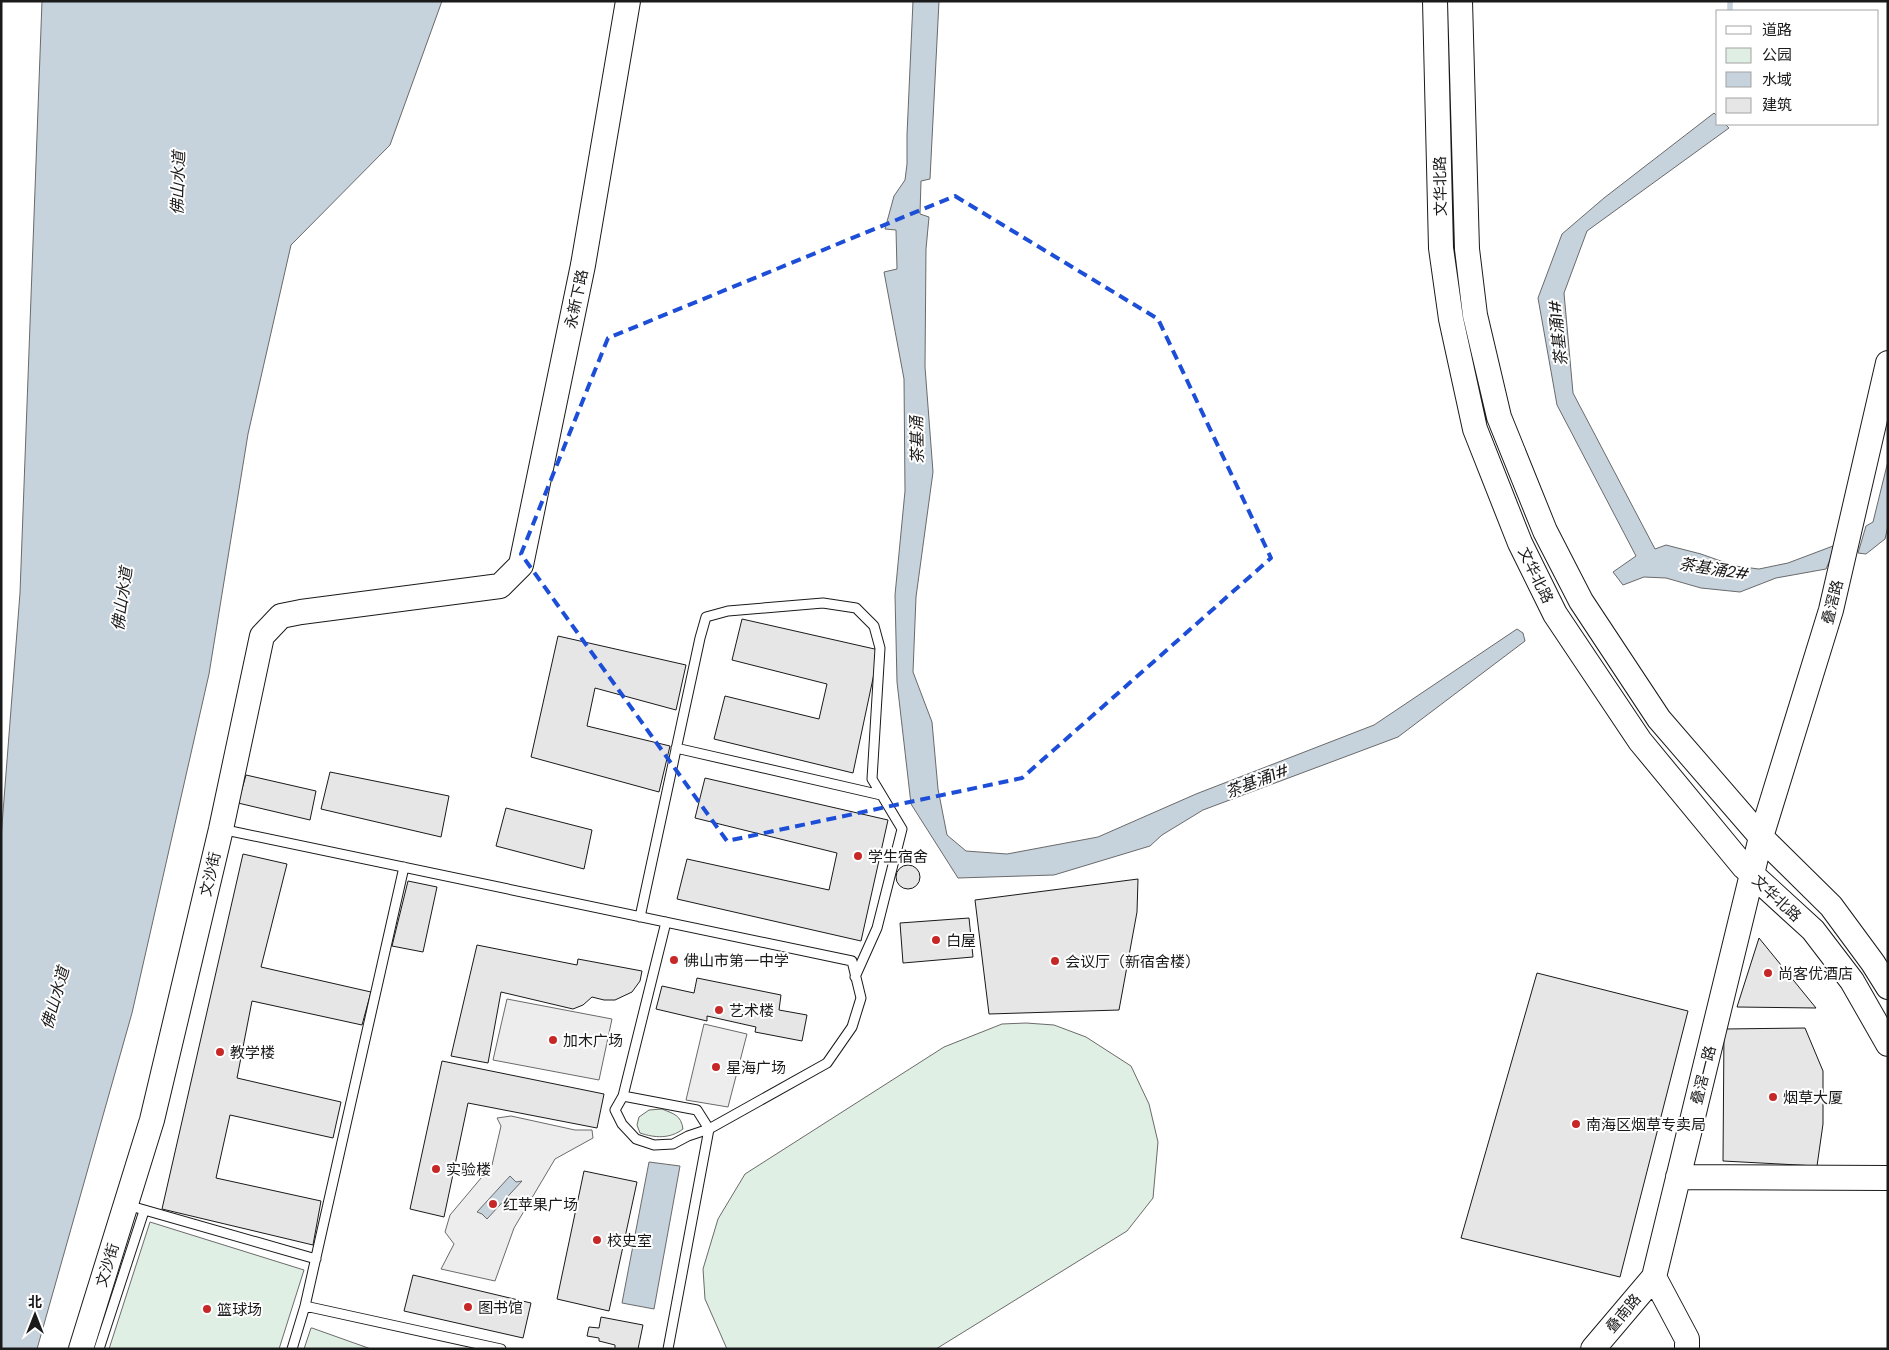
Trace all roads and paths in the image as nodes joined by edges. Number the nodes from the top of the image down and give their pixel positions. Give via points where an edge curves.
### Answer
1 (628, 1) edge
2 (1435, 1) edge
3 (1460, 1) edge
4 (1888, 363) edge
5 (500, 586) joint
6 (676, 748) junction
7 (882, 795) junction
8 (221, 829) junction
9 (1760, 837) junction
10 (404, 867) junction
11 (1752, 874) junction
12 (640, 917) junction
13 (666, 922) junction
14 (856, 977) junction
15 (1888, 987) edge
16 (1888, 1044) edge
17 (623, 1096) junction
18 (709, 1128) junction
19 (1678, 1177) junction
20 (1888, 1178) edge
21 (135, 1208) junction
22 (316, 1259) junction
23 (1654, 1277) junction
24 (305, 1306) junction
25 (81, 1349) edge
26 (99, 1349) edge
27 (292, 1349) edge
28 (501, 1349) edge
29 (668, 1349) edge
30 (1592, 1349) edge
31 (1687, 1349) edge

1 - 5 street, 永新下路 via 584,265 521,566
2 - 11 street, 文华北路 via 1441,248 1451,319 1475,429 1520,542 1555,614 1640,741
3 - 9 street, 文华北路 via 1467,249 1475,315 1499,417 1545,531 1581,601 1659,719
4 - 9 street, 叠滘路 via 1832,610
5 - 8 street, 文沙街 via 281,616 262,636
6 - 7 lane
6 - 7 lane via 706,617 728,611 823,604 856,608 874,626 880,648 872,778
6 - 12 lane
7 - 14 lane via 902,829 877,928
8 - 10 lane
8 - 21 street, 文沙街 via 152,1120
9 - 11 street, 叠滘路
9 - 15 street, 文华北路 via 1831,906
10 - 12 lane
10 - 22 lane
11 - 16 street, 文华北路 via 1813,930 1852,981
11 - 19 street, 叠滘一路
12 - 13 lane
13 - 14 lane via 852,961
13 - 17 lane
14 - 18 lane via 860,998 852,1027 827,1063
17 - 18 lane via 697,1110
17 - 18 lane via 615,1110 622,1124 636,1139 654,1145 673,1144
18 - 29 lane
19 - 20 street
19 - 23 street, 叠滘一路
21 - 22 lane
21 - 25 street, 文沙街
21 - 26 lane
22 - 24 lane
23 - 30 street, 叠南路
23 - 31 street via 1687,1339
24 - 27 lane
24 - 28 lane

